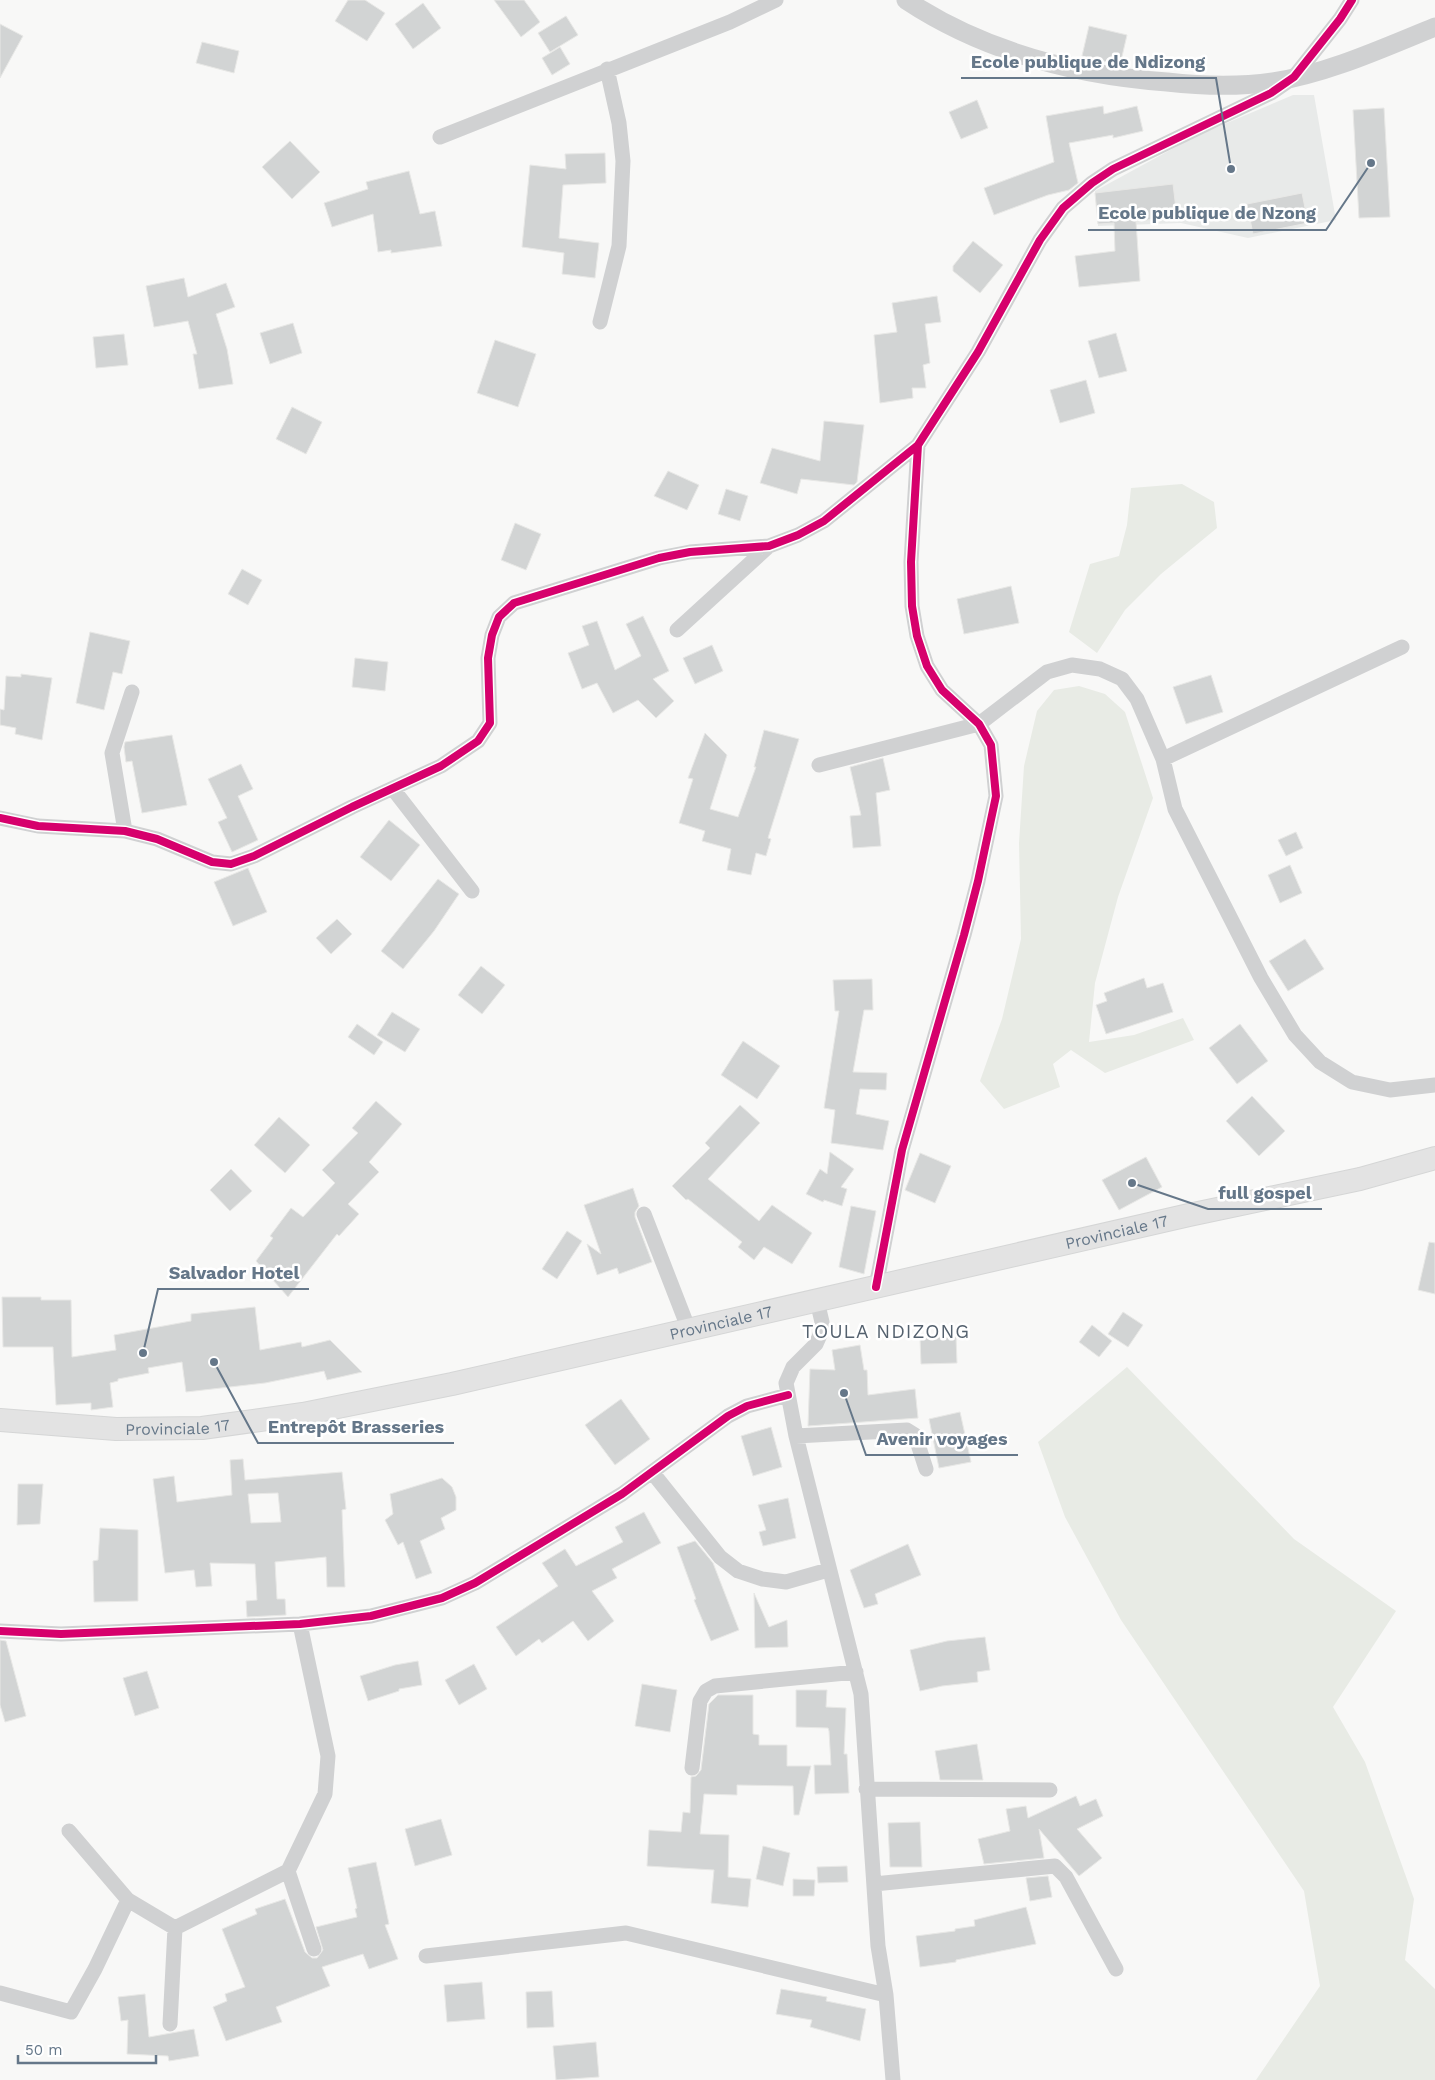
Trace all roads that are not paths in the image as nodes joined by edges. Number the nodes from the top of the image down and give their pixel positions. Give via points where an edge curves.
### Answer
1 (776, 0) edge
2 (906, 0) edge
3 (1352, 0) edge
4 (1435, 27) edge
5 (607, 69) junction
6 (1294, 77) junction
7 (440, 137) dead end
8 (600, 322) dead end
9 (918, 445) junction
10 (769, 546) junction
11 (677, 630) dead end
12 (1402, 647) dead end
13 (132, 692) dead end
14 (979, 724) junction
15 (1163, 759) junction
16 (818, 765) dead end
17 (392, 789) junction
18 (0, 818) edge
19 (125, 831) junction
20 (472, 891) dead end
21 (1435, 1085) edge
22 (1435, 1158) edge
23 (644, 1214) dead end
24 (876, 1287) junction
25 (817, 1301) junction
26 (689, 1330) junction
27 (788, 1395) junction
28 (0, 1420) edge
29 (796, 1436) junction
30 (926, 1469) dead end
31 (652, 1472) junction
32 (828, 1570) junction
33 (300, 1624) junction
34 (0, 1631) edge
35 (856, 1672) junction
36 (692, 1768) dead end
37 (866, 1789) junction
38 (1050, 1790) dead end
39 (69, 1831) dead end
40 (288, 1871) junction
41 (874, 1884) junction
42 (128, 1900) junction
43 (175, 1928) junction
44 (314, 1949) dead end
45 (426, 1956) dead end
46 (1116, 1969) dead end
47 (0, 1993) edge
48 (886, 1995) junction
49 (170, 2024) dead end
50 (893, 2080) edge

1 - 5 street via 730,22
2 - 6 street via 975,38 1050,64 1134,80 1210,86 1274,82
3 - 6 street
4 - 6 street via 1329,68
5 - 7 street
5 - 8 street via 619,123 623,161 619,246
6 - 9 street via 1271,93 1114,169 1063,208 1040,240 978,352
9 - 10 street via 824,521
9 - 14 street via 910,562 917,636 927,666 942,690
10 - 11 street
10 - 17 street via 690,552 659,558 514,603 499,617 492,635 488,658 490,723 478,741 441,766
12 - 15 street
13 - 19 street via 112,753
14 - 15 street via 1046,672 1072,665 1100,669 1122,679 1137,699
14 - 16 street
14 - 24 street via 991,745 996,796 968,917 902,1150
15 - 21 street via 1176,809 1261,978 1294,1034 1320,1062 1352,1082 1390,1090
17 - 19 street via 231,864 212,862 157,839
17 - 20 street
18 - 19 street via 38,826
22 - 24 main road, Provinciale 17 via 1360,1179
23 - 26 street
24 - 25 main road, Provinciale 17
25 - 26 main road, Provinciale 17
25 - 27 street via 822,1322 820,1335 816,1344 793,1367 786,1383
26 - 28 main road, Provinciale 17 via 303,1414 202,1428 116,1429
27 - 29 street
27 - 31 street via 747,1406 728,1416
29 - 30 street via 907,1430 915,1435
29 - 32 street
31 - 32 street via 720,1557 738,1571 786,1582
31 - 33 street via 598,1509 475,1583 450,1594 371,1616
32 - 35 street
33 - 34 street via 61,1634
33 - 40 street via 328,1756 325,1794
35 - 36 street via 715,1686 706,1691 700,1701
35 - 37 street
37 - 38 street
37 - 41 street
39 - 42 street
40 - 43 street
40 - 44 street
41 - 46 street via 1055,1866 1066,1877
41 - 48 street via 878,1946
42 - 43 street
42 - 47 street via 71,2012
43 - 49 street
45 - 48 street via 626,1934
48 - 50 street

